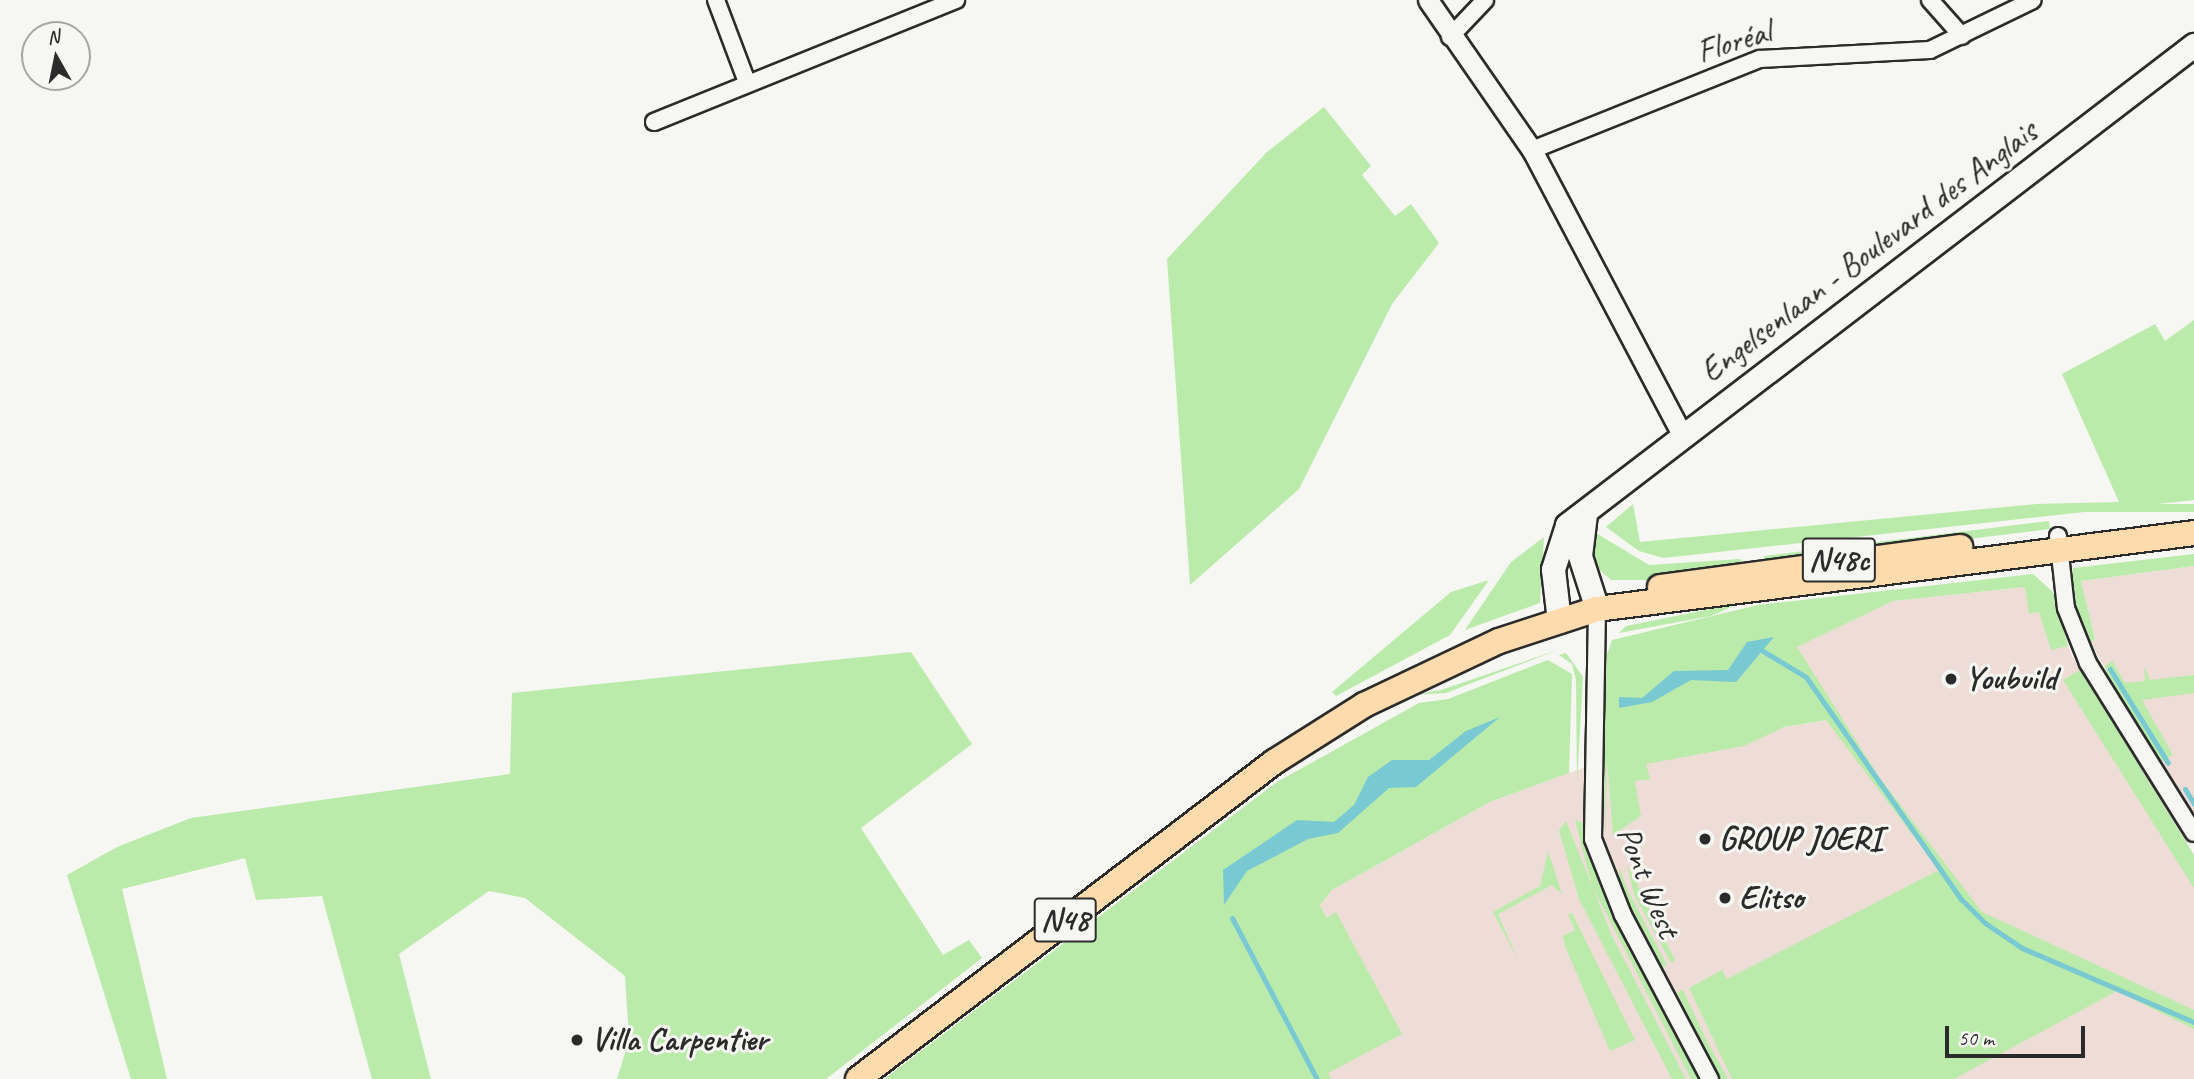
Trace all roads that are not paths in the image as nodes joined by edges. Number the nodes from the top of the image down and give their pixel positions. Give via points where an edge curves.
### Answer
1 (716, 0) edge
2 (956, 0) edge
3 (1427, 0) edge
4 (1485, 0) edge
5 (1930, 0) edge
6 (2033, 0) edge
7 (1962, 36) junction
8 (1450, 37) junction
9 (2194, 45) edge
10 (747, 82) junction
11 (654, 122) dead end
12 (1532, 150) junction
13 (1683, 436) junction
14 (1585, 513) junction
15 (2194, 519) edge
16 (2194, 533) edge
17 (2058, 550) junction
18 (1597, 609) junction
19 (1559, 621) junction
20 (2194, 833) edge
21 (858, 1079) edge
22 (1710, 1079) edge

1 - 10 street
2 - 10 street
3 - 8 street
4 - 8 street
5 - 7 street
6 - 7 street, Floréal
7 - 12 street, Floréal via 1930,50 1760,59
8 - 12 street
9 - 13 main road, Engelsenlaan - Boulevard des Anglais
10 - 11 street
12 - 13 street
13 - 14 main road, Engelsenlaan - Boulevard des Anglais
14 - 18 main road via 1580,556
14 - 19 main road, Engelsenlaan - Boulevard des Anglais via 1567,525 1555,547
15 - 17 main road, N48c
16 - 17 main road, N48c
17 - 18 main road, N48c
17 - 20 street via 2088,663
18 - 19 main road, N48
18 - 22 street, Pont West via 1593,839 1623,915
19 - 21 main road, N48 via 1412,681 1273,762

